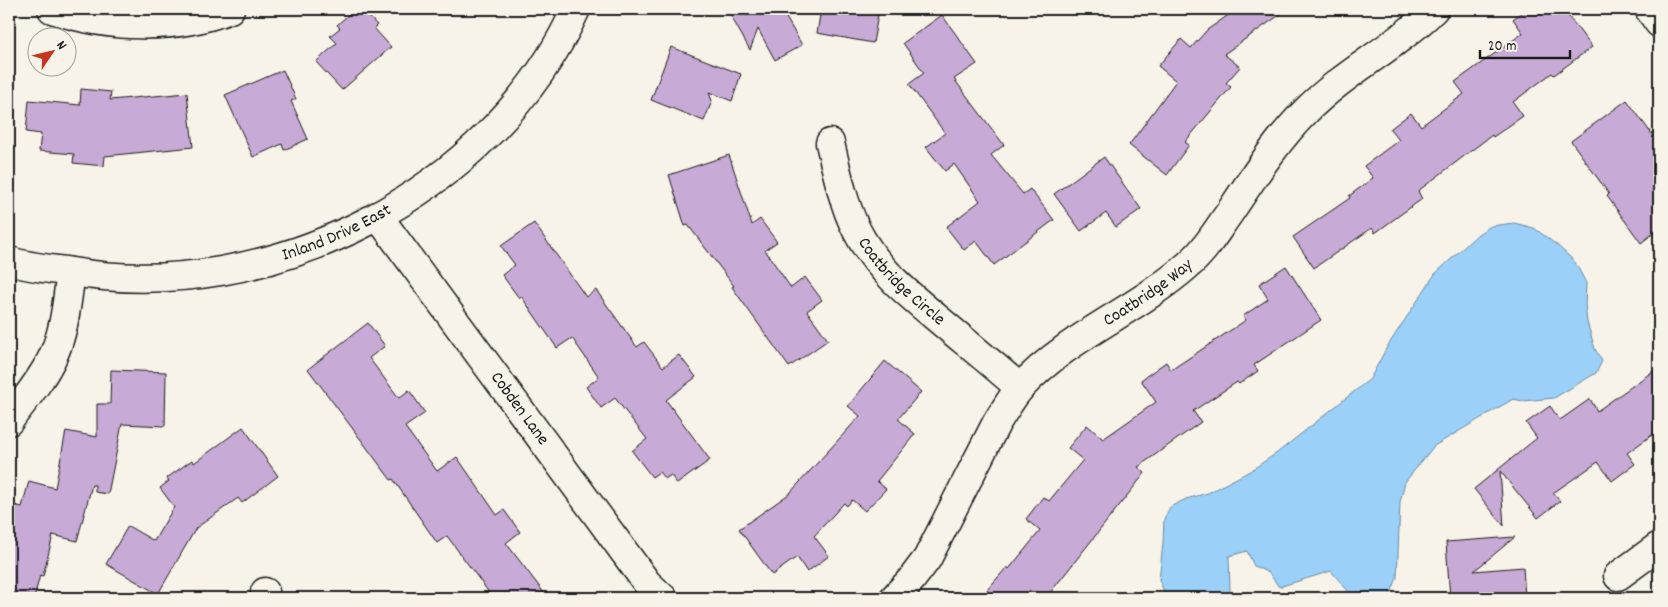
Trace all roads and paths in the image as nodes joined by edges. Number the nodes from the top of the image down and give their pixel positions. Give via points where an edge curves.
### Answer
1 (52, 9) edge
2 (230, 9) edge
3 (576, 9) edge
4 (1434, 9) edge
5 (1649, 9) edge
6 (1659, 23) edge
7 (830, 143) dead end
8 (378, 216) junction
9 (9, 261) edge
10 (72, 272) junction
11 (1020, 388) junction
12 (9, 420) edge
13 (1659, 546) edge
14 (1618, 576) dead end
15 (663, 598) edge
16 (894, 598) edge

1 - 2 street via 109,23 154,25
3 - 8 street, Inland Drive East via 542,68 498,123 449,170
4 - 11 street, Coatbridge Way via 1307,110 1281,138 1190,263 1164,285 1052,358
5 - 6 street
7 - 11 street, Coatbridge Circle via 840,189 850,215 861,239 879,265 901,289
8 - 10 street, Inland Drive East via 299,251 222,270 167,276 98,276
8 - 15 street, Cobden Lane via 647,583
9 - 10 street, Inland Drive East
10 - 12 street via 64,324 54,354 40,380
11 - 16 street, Coatbridge Way via 997,422 927,560
13 - 14 street

